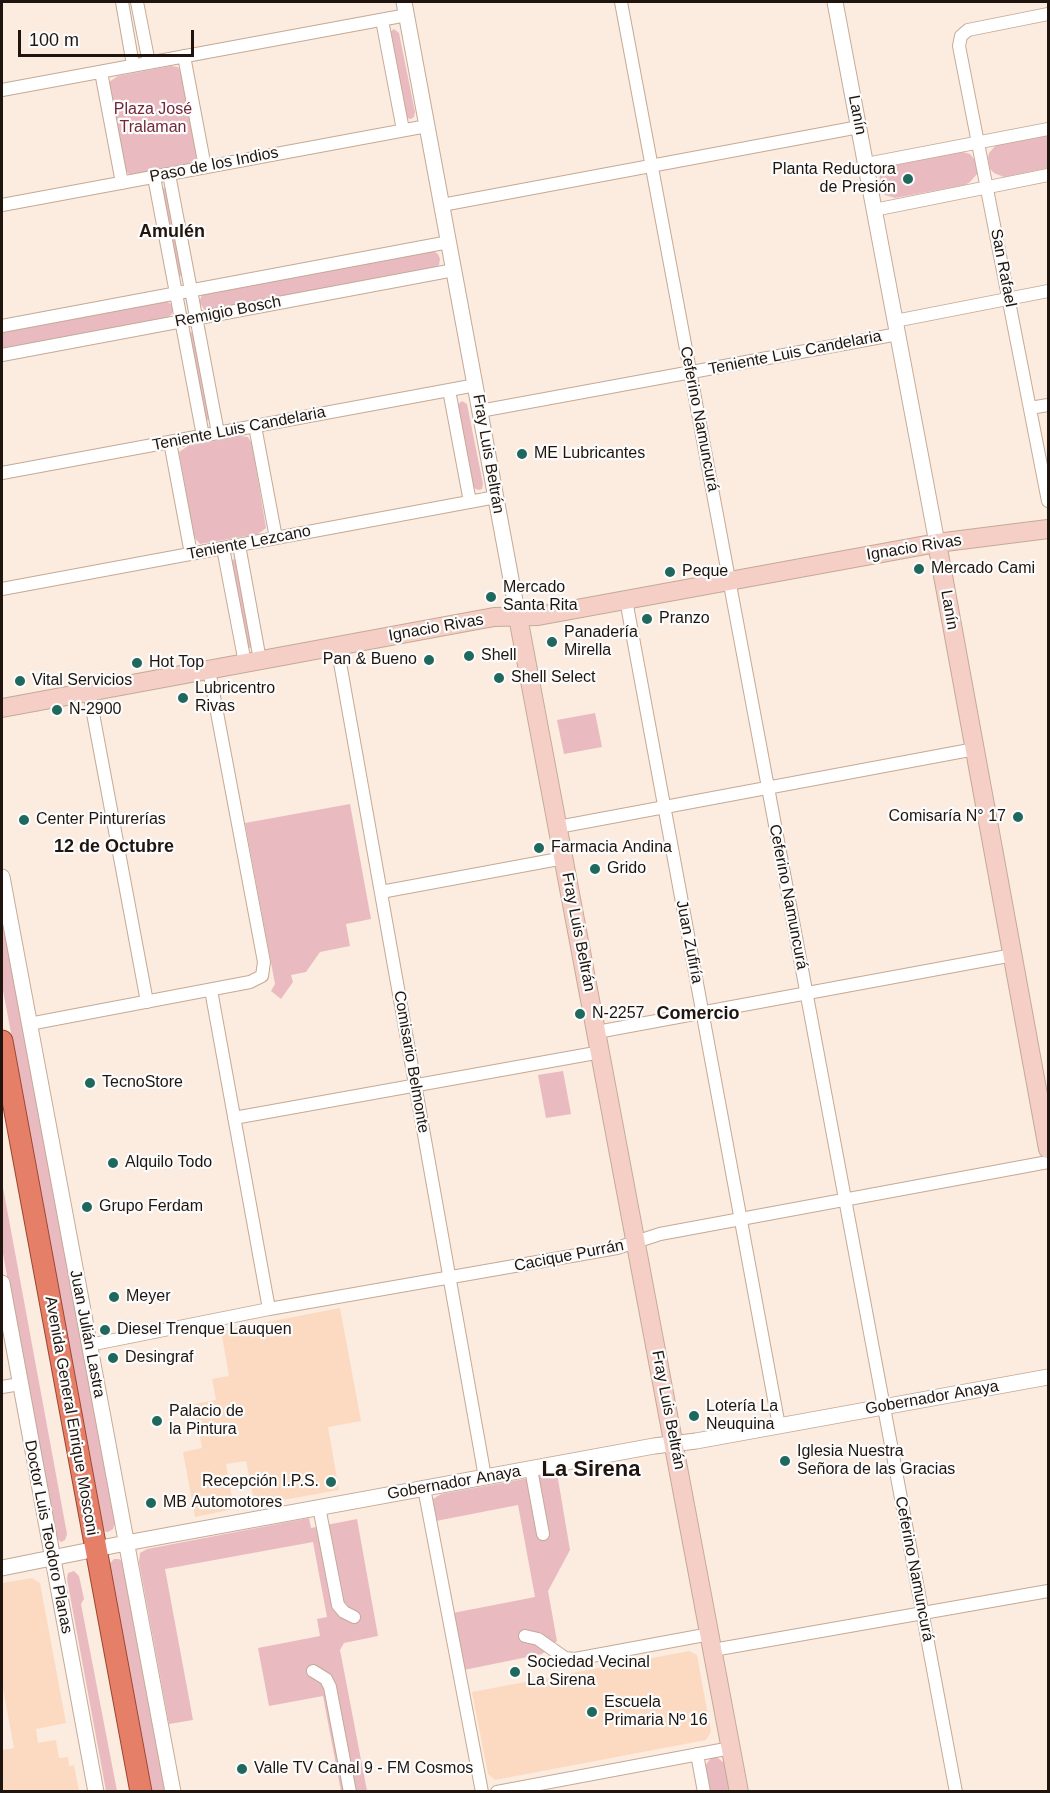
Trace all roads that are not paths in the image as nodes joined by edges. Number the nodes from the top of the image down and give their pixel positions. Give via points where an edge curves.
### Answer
1 (122, 2) edge
2 (137, 2) edge
3 (621, 2) edge
4 (836, 2) edge
5 (406, 8) edge
6 (1048, 14) edge
7 (382, 20) junction
8 (184, 56) junction
9 (149, 63) junction
10 (134, 66) junction
11 (101, 72) junction
12 (2, 90) edge
13 (428, 126) junction
14 (859, 127) junction
15 (1048, 129) edge
16 (403, 130) junction
17 (978, 143) junction
18 (866, 164) junction
19 (652, 166) junction
20 (206, 167) junction
21 (169, 174) junction
22 (1048, 175) edge
23 (154, 177) junction
24 (122, 183) junction
25 (987, 187) junction
26 (2, 205) edge
27 (442, 206) junction
28 (874, 210) junction
29 (449, 242) junction
30 (454, 270) junction
31 (191, 291) junction
32 (1048, 291) edge
33 (176, 294) junction
34 (1009, 299) junction
35 (196, 318) junction
36 (181, 321) junction
37 (2, 326) edge
38 (896, 328) junction
39 (2, 355) edge
40 (690, 373) junction
41 (476, 385) junction
42 (449, 390) junction
43 (1048, 405) edge
44 (1030, 408) junction
45 (480, 411) junction
46 (255, 426) junction
47 (218, 433) junction
48 (202, 436) junction
49 (170, 442) junction
50 (2, 473) edge
51 (496, 497) junction
52 (1048, 501) edge
53 (470, 502) junction
54 (1048, 529) edge
55 (276, 538) junction
56 (937, 543) junction
57 (239, 545) junction
58 (224, 548) junction
59 (191, 554) junction
60 (729, 581) junction
61 (2, 589) edge
62 (626, 600) junction
63 (518, 617) junction
64 (337, 646) junction
65 (253, 662) junction
66 (209, 670) junction
67 (88, 692) junction
68 (2, 708) edge
69 (975, 749) junction
70 (768, 788) junction
71 (664, 807) junction
72 (558, 827) junction
73 (564, 858) junction
74 (2, 877) edge
75 (381, 892) junction
76 (1013, 955) junction
77 (211, 990) junction
78 (806, 993) junction
79 (147, 1002) junction
80 (702, 1013) junction
81 (29, 1024) junction
82 (597, 1032) junction
83 (2, 1041) edge
84 (601, 1052) junction
85 (415, 1085) junction
86 (234, 1118) junction
87 (2, 1121) edge
88 (1048, 1149) edge
89 (1048, 1162) edge
90 (845, 1200) junction
91 (741, 1219) junction
92 (636, 1242) junction
93 (450, 1278) junction
94 (2, 1283) edge
95 (269, 1309) junction
96 (89, 1345) junction
97 (1048, 1377) edge
98 (20, 1384) junction
99 (2, 1388) edge
100 (884, 1407) junction
101 (779, 1426) junction
102 (675, 1443) junction
103 (531, 1469) junction
104 (485, 1477) junction
105 (424, 1488) junction
106 (319, 1507) junction
107 (543, 1534) dead end
108 (126, 1543) junction
109 (89, 1551) junction
110 (52, 1558) junction
111 (2, 1568) edge
112 (1048, 1591) edge
113 (922, 1613) junction
114 (354, 1617) dead end
115 (525, 1636) dead end
116 (711, 1642) junction
117 (313, 1671) dead end
118 (731, 1748) junction
119 (697, 1754) junction
120 (96, 1791) edge
121 (126, 1791) edge
122 (141, 1791) edge
123 (173, 1791) edge
124 (351, 1791) edge
125 (482, 1791) edge
126 (497, 1791) edge
127 (704, 1791) edge
128 (739, 1791) edge
129 (956, 1791) edge

1 - 10 street
2 - 9 street
3 - 19 street, Ceferino Namuncurá
4 - 14 street, Lanín
5 - 7 street
5 - 13 street, Fray Luis Beltrán
6 - 17 street, San Rafael via 972,29 961,36 959,50
7 - 8 street
7 - 16 street
8 - 9 street
8 - 20 street
9 - 10 street
10 - 11 street
11 - 12 street
11 - 24 street
13 - 16 street, Paso de los Indios
13 - 27 street, Fray Luis Beltrán
14 - 18 street, Lanín
14 - 19 street
15 - 17 street
16 - 20 street, Paso de los Indios
17 - 18 street
17 - 25 street, San Rafael
18 - 28 street, Lanín
19 - 27 street
19 - 40 street, Ceferino Namuncurá
20 - 21 street, Paso de los Indios
21 - 23 street, Paso de los Indios
21 - 31 street
22 - 25 street
23 - 24 street, Paso de los Indios
23 - 33 street
24 - 26 street, Paso de los Indios
25 - 28 street
25 - 34 street, San Rafael
27 - 29 street, Fray Luis Beltrán
28 - 38 street, Lanín
29 - 30 street, Fray Luis Beltrán
29 - 31 street, Remigio Bosch
30 - 35 street, Remigio Bosch
30 - 41 street, Fray Luis Beltrán
31 - 33 street, Remigio Bosch
31 - 35 street
32 - 34 street, Teniente Luis Candelaria
33 - 36 street
33 - 37 street, Remigio Bosch
34 - 38 street, Teniente Luis Candelaria
34 - 44 street, San Rafael
35 - 36 street, Remigio Bosch
35 - 47 street
36 - 39 street, Remigio Bosch
36 - 48 street
38 - 40 street, Teniente Luis Candelaria
38 - 56 street, Lanín
40 - 45 street, Teniente Luis Candelaria
40 - 60 street, Ceferino Namuncurá
41 - 42 street, Teniente Luis Candelaria
41 - 45 street, Fray Luis Beltrán
42 - 46 street, Teniente Luis Candelaria
42 - 53 street, Fray Luis Beltrán
43 - 44 street
44 - 52 street, San Rafael
45 - 51 street, Fray Luis Beltrán
46 - 47 street, Teniente Luis Candelaria
46 - 55 street
47 - 48 street, Teniente Luis Candelaria
48 - 49 street, Teniente Luis Candelaria
49 - 50 street, Teniente Luis Candelaria
49 - 59 street
51 - 53 street, Teniente Lezcano
51 - 63 street, Fray Luis Beltrán
53 - 55 street, Teniente Lezcano
54 - 56 main road, Ignacio Rivas
55 - 57 street, Teniente Lezcano
56 - 60 main road, Ignacio Rivas
56 - 69 main road, Lanín
57 - 58 street, Teniente Lezcano
57 - 65 street
58 - 59 street, Teniente Lezcano
58 - 65 street
59 - 61 street, Teniente Lezcano
60 - 62 main road, Ignacio Rivas
60 - 70 street, Ceferino Namuncurá
62 - 63 main road, Ignacio Rivas
62 - 71 street, Juan Zufiría
63 - 64 main road, Ignacio Rivas via 494,617
63 - 72 main road, Fray Luis Beltrán
64 - 65 main road, Ignacio Rivas
64 - 75 street, Comisario Belmonte
65 - 66 main road, Ignacio Rivas
66 - 67 main road, Ignacio Rivas
66 - 77 street via 264,962 262,976
67 - 68 main road, Ignacio Rivas
67 - 79 street
69 - 70 street
69 - 76 main road, Lanín
70 - 71 street
70 - 78 street, Ceferino Namuncurá
71 - 72 street
71 - 80 street, Juan Zufiría
72 - 73 main road, Fray Luis Beltrán
73 - 75 street
73 - 82 main road, Fray Luis Beltrán
74 - 81 street, Juan Julián Lastra
75 - 85 street, Comisario Belmonte
76 - 78 street
76 - 88 main road, Lanín
77 - 79 street
77 - 86 street
78 - 80 street
78 - 90 street, Ceferino Namuncurá
79 - 81 street
80 - 82 street
80 - 91 street, Juan Zufiría
81 - 96 street, Juan Julián Lastra
82 - 84 main road, Fray Luis Beltrán
83 - 109 highway, Avenida General Enrique Mosconi
84 - 85 street
84 - 92 main road, Fray Luis Beltrán
85 - 86 street
85 - 93 street, Comisario Belmonte
86 - 95 street
87 - 109 highway, Avenida General Enrique Mosconi
89 - 90 street, Cacique Purrán
90 - 91 street, Cacique Purrán
90 - 100 street, Ceferino Namuncurá
91 - 92 street, Cacique Purrán
91 - 101 street, Juan Zufiría
92 - 93 street, Cacique Purrán
92 - 102 main road, Fray Luis Beltrán
93 - 95 street, Cacique Purrán
93 - 104 street, Comisario Belmonte
94 - 98 street, Doctor Luis Teodoro Planas
95 - 96 street, Cacique Purrán
96 - 108 street, Juan Julián Lastra
97 - 100 street, Gobernador Anaya
98 - 99 street
98 - 110 street, Doctor Luis Teodoro Planas
100 - 101 street, Gobernador Anaya
100 - 113 street, Ceferino Namuncurá
101 - 102 street, Gobernador Anaya
102 - 103 street, Gobernador Anaya
102 - 116 main road, Fray Luis Beltrán
103 - 104 street, Gobernador Anaya
103 - 107 street
104 - 105 street, Gobernador Anaya
105 - 106 street, Gobernador Anaya
105 - 125 street
106 - 108 street, Gobernador Anaya
106 - 114 street via 338,1605
108 - 109 street, Gobernador Anaya
108 - 123 street, Juan Julián Lastra
109 - 110 street, Gobernador Anaya
109 - 121 highway, Avenida General Enrique Mosconi
109 - 122 highway, Avenida General Enrique Mosconi
110 - 111 street, Gobernador Anaya
110 - 120 street, Doctor Luis Teodoro Planas
112 - 113 street
113 - 116 street
113 - 129 street, Ceferino Namuncurá
115 - 116 street via 538,1639 565,1658 575,1659
116 - 118 main road, Fray Luis Beltrán
117 - 124 street via 326,1679 330,1687
118 - 119 street
118 - 128 main road, Fray Luis Beltrán
119 - 126 street
119 - 127 street

